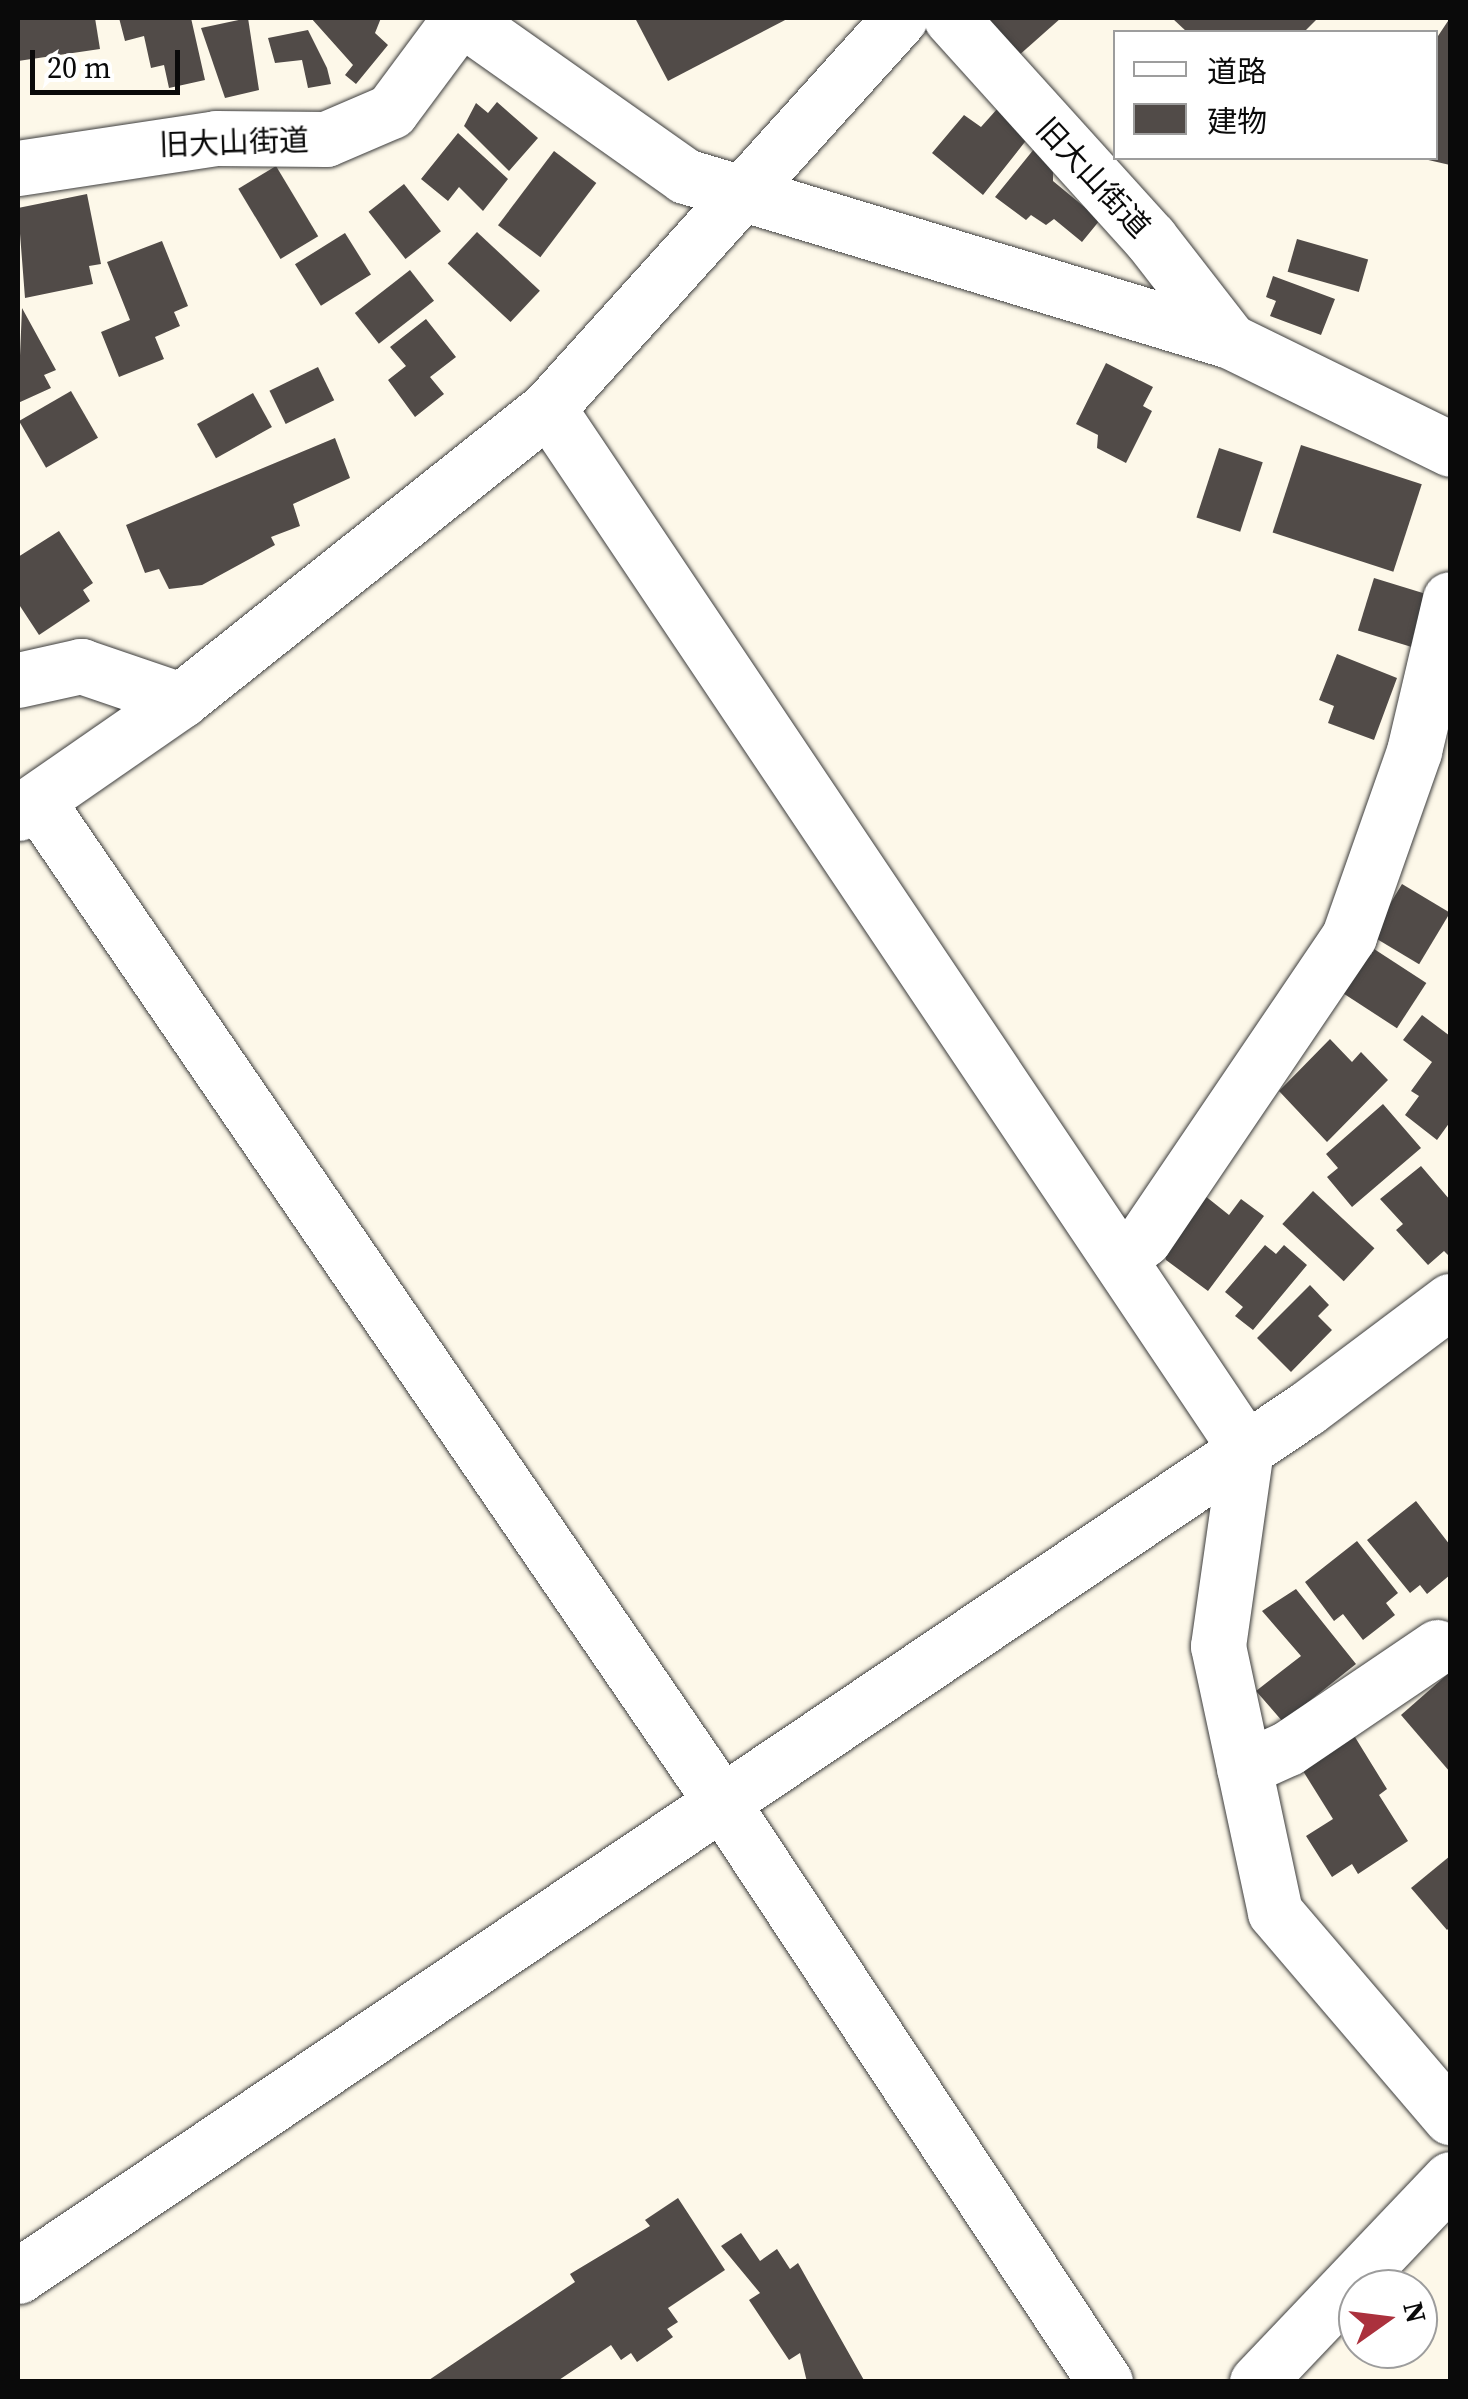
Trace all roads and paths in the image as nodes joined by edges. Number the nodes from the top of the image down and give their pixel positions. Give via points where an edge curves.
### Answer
1 (460, 18) edge
2 (900, 18) edge
3 (951, 18) edge
4 (18, 168) edge
5 (741, 195) junction
6 (1230, 341) junction
7 (548, 408) junction
8 (1450, 449) edge
9 (1450, 599) edge
10 (18, 680) edge
11 (181, 700) junction
12 (27, 807) edge
13 (1118, 1260) junction
14 (1450, 1301) edge
15 (1246, 1449) junction
16 (1437, 1648) dead end
17 (1244, 1768) junction
18 (724, 1804) junction
19 (1450, 2117) edge
20 (1450, 2178) edge
21 (18, 2276) edge
22 (1106, 2382) edge
23 (1257, 2382) edge

1 - 4 street, 旧大山街道 via 391,111 326,139 216,138
1 - 5 street via 685,176
2 - 5 street
3 - 6 street, 旧大山街道 via 1150,238
5 - 6 street
5 - 7 street
6 - 8 street
7 - 11 street
7 - 13 street
9 - 13 street via 1409,768 1349,936 1144,1239
10 - 11 street via 81,666
11 - 12 street
12 - 18 street
13 - 15 street
14 - 15 street
15 - 17 street via 1218,1646
15 - 18 street
16 - 17 street via 1288,1748
17 - 19 street via 1275,1912
18 - 21 street
18 - 22 street
20 - 23 street

